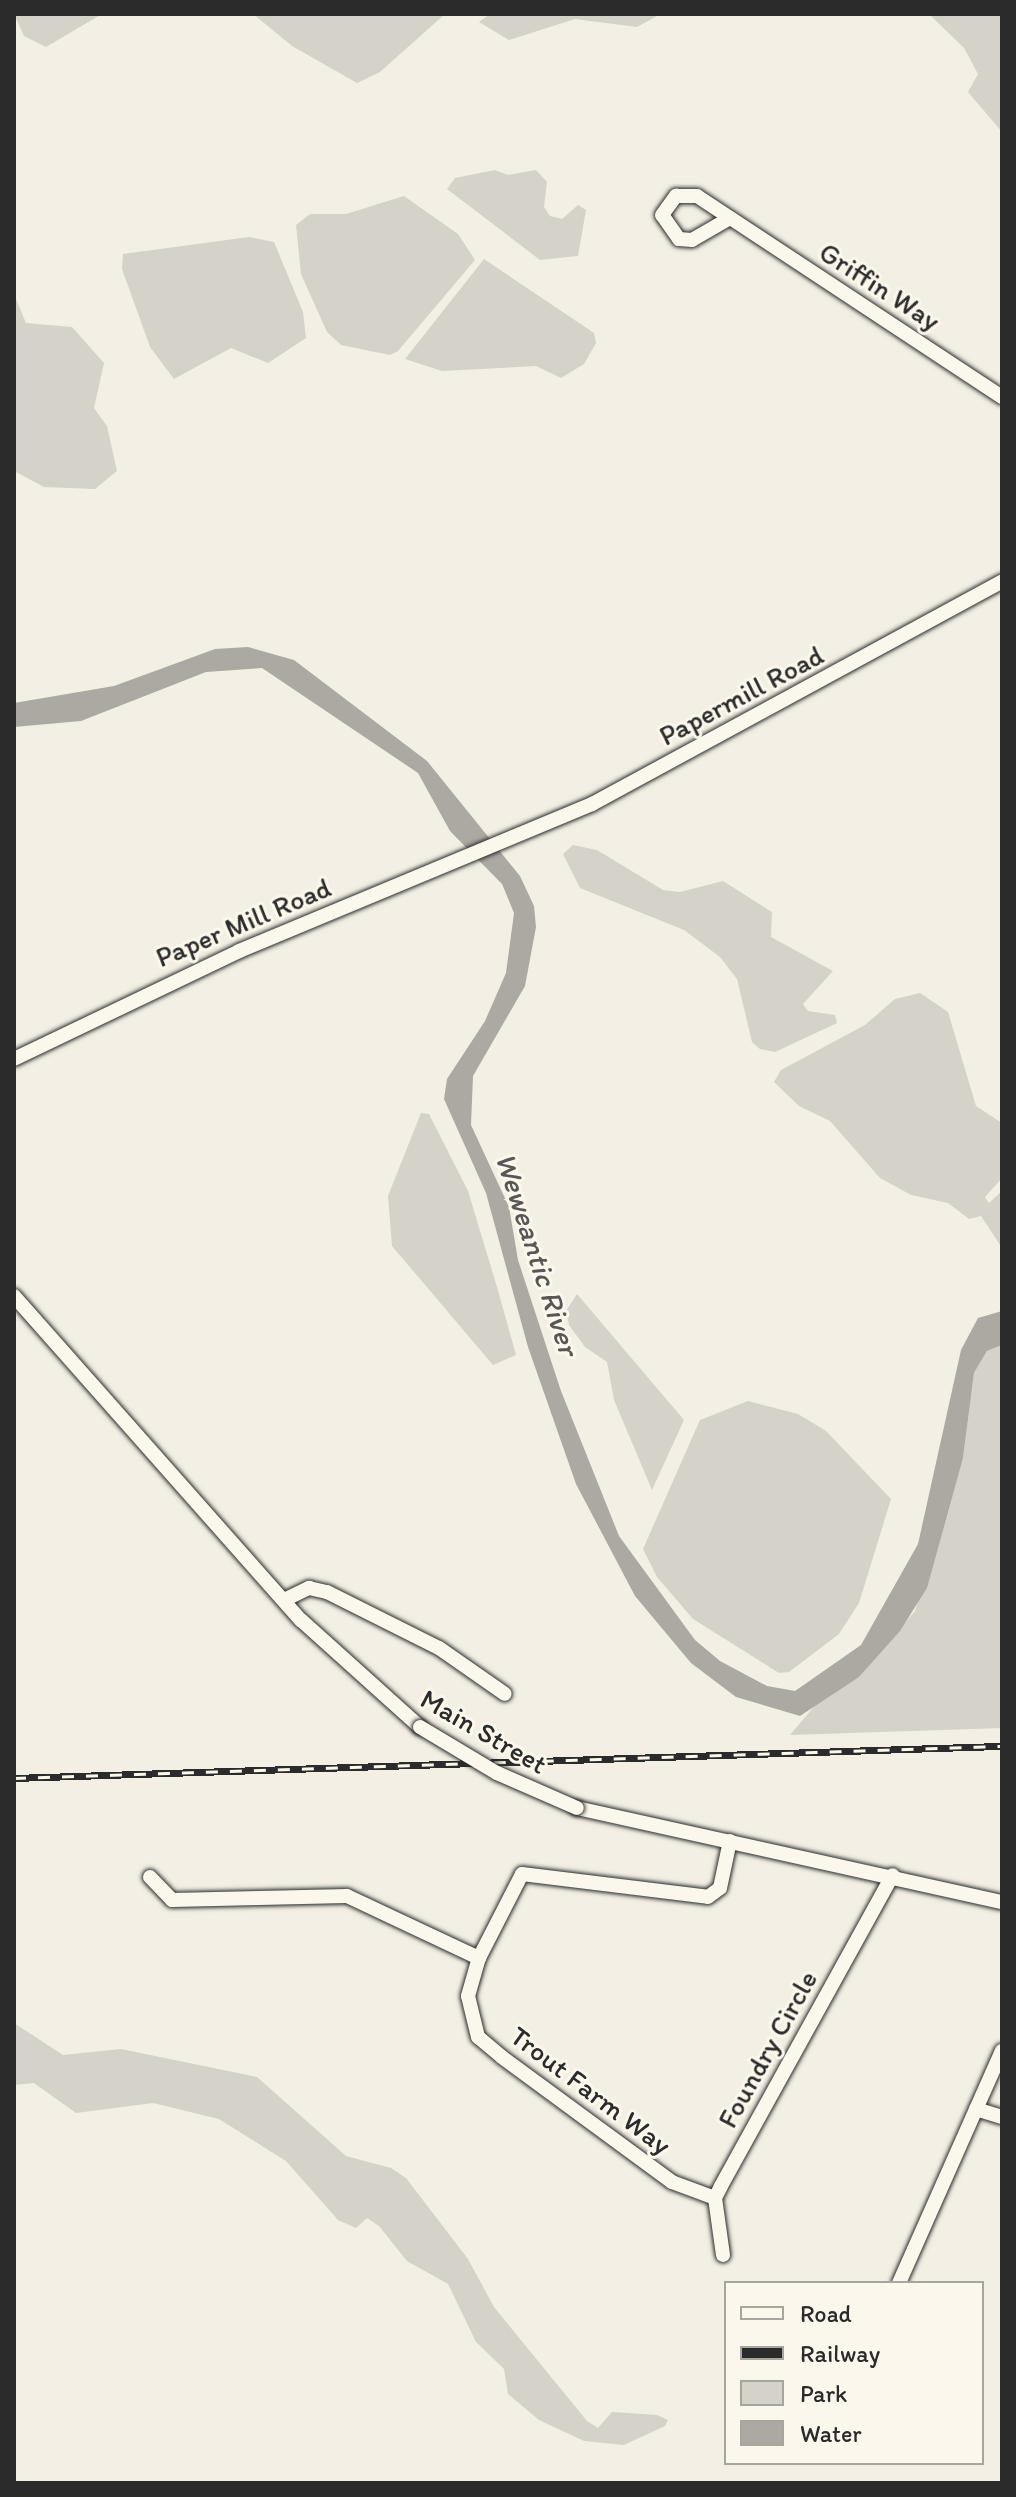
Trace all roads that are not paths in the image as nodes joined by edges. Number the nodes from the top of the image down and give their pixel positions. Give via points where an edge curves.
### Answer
1 (730, 218) dead end
2 (1002, 397) edge
3 (1002, 581) edge
4 (498, 842) joint
5 (14, 1059) edge
6 (14, 1296) edge
7 (284, 1600) junction
8 (505, 1694) dead end
9 (730, 1841) junction
10 (893, 1875) junction
11 (150, 1877) dead end
12 (1002, 1902) edge
13 (479, 1958) junction
14 (1002, 2051) edge
15 (976, 2109) junction
16 (1002, 2117) edge
17 (715, 2198) junction
18 (723, 2255) dead end
19 (900, 2281) edge

1 - 2 street, Griffin Way
3 - 4 street, Papermill Road via 653,772
4 - 5 street, Paper Mill Road via 239,951
6 - 7 street, Main Street
7 - 8 street via 309,1588 327,1592 439,1648
7 - 9 street, Main Street, bridge via 420,1727 509,1779 577,1808
9 - 10 street, Main Street
9 - 13 street, Trout Farm Way via 720,1888 708,1897 522,1874
10 - 12 street, Main Street
10 - 17 street, Foundry Circle
11 - 13 street via 172,1900 347,1896
13 - 17 street, Trout Farm Way via 468,1996 478,2037 672,2182
14 - 15 street
15 - 16 street
15 - 19 street
17 - 18 street

